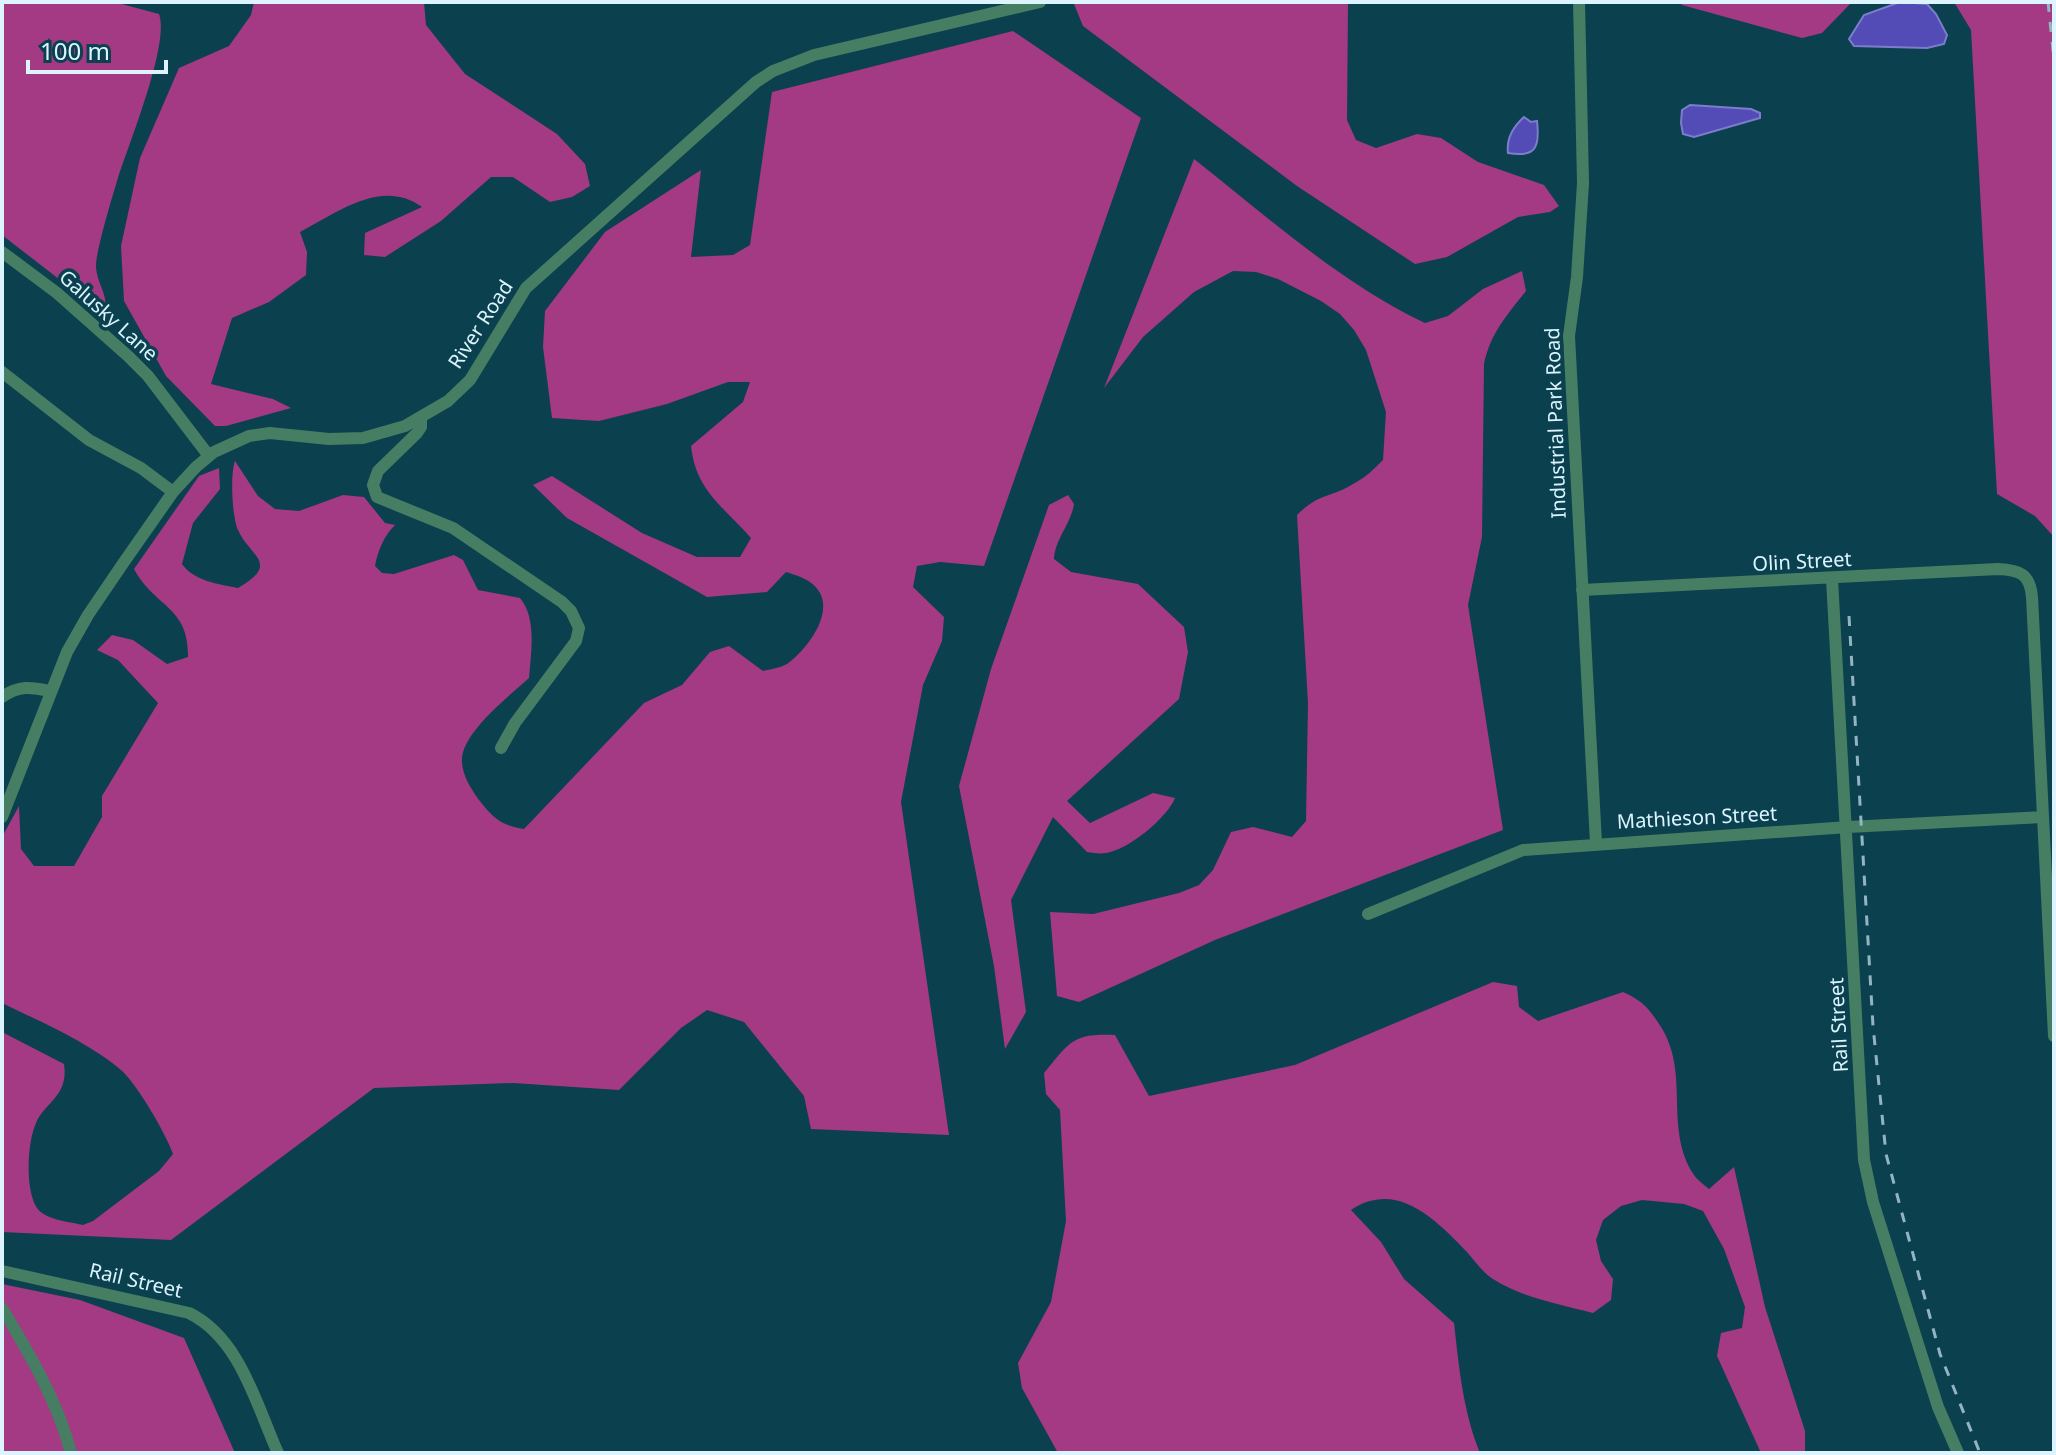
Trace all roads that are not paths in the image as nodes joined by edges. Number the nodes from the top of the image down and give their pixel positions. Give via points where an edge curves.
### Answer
1 (1040, 2) edge
2 (1579, 2) edge
3 (2, 252) edge
4 (2, 372) edge
5 (421, 418) junction
6 (209, 456) junction
7 (173, 492) junction
8 (1832, 579) junction
9 (1582, 590) junction
10 (50, 691) junction
11 (2, 697) edge
12 (501, 748) dead end
13 (2, 817) edge
14 (2042, 817) junction
15 (1848, 827) junction
16 (1596, 843) junction
17 (1368, 914) dead end
18 (2054, 1036) edge
19 (2, 1271) edge
20 (2, 1308) edge
21 (71, 1453) edge
22 (278, 1453) edge
23 (1958, 1453) edge

1 - 5 street, River Road via 808,56 756,82 526,288 470,380
2 - 9 street, Industrial Park Road via 1583,196 1569,336
3 - 6 street, Galusky Lane via 128,356
4 - 7 street via 89,440
5 - 6 street, River Road via 363,438 249,436
5 - 12 street via 417,433 378,471 373,485 377,497 446,524 483,546 562,602 579,628 576,641
6 - 7 street, River Road
7 - 10 street, River Road via 88,615
8 - 9 street, Olin Street
8 - 14 street, Olin Street via 1998,569 2029,579
8 - 15 street, Rail Street
9 - 16 street, Industrial Park Road
10 - 11 street via 18,687
10 - 13 street, River Road
14 - 15 street, Mathieson Street
14 - 18 street
15 - 16 street, Mathieson Street
15 - 23 street, Rail Street via 1867,1176 1938,1407
16 - 17 street, Mathieson Street via 1523,850
19 - 22 street, Rail Street via 203,1320 230,1350
20 - 21 street via 59,1417

